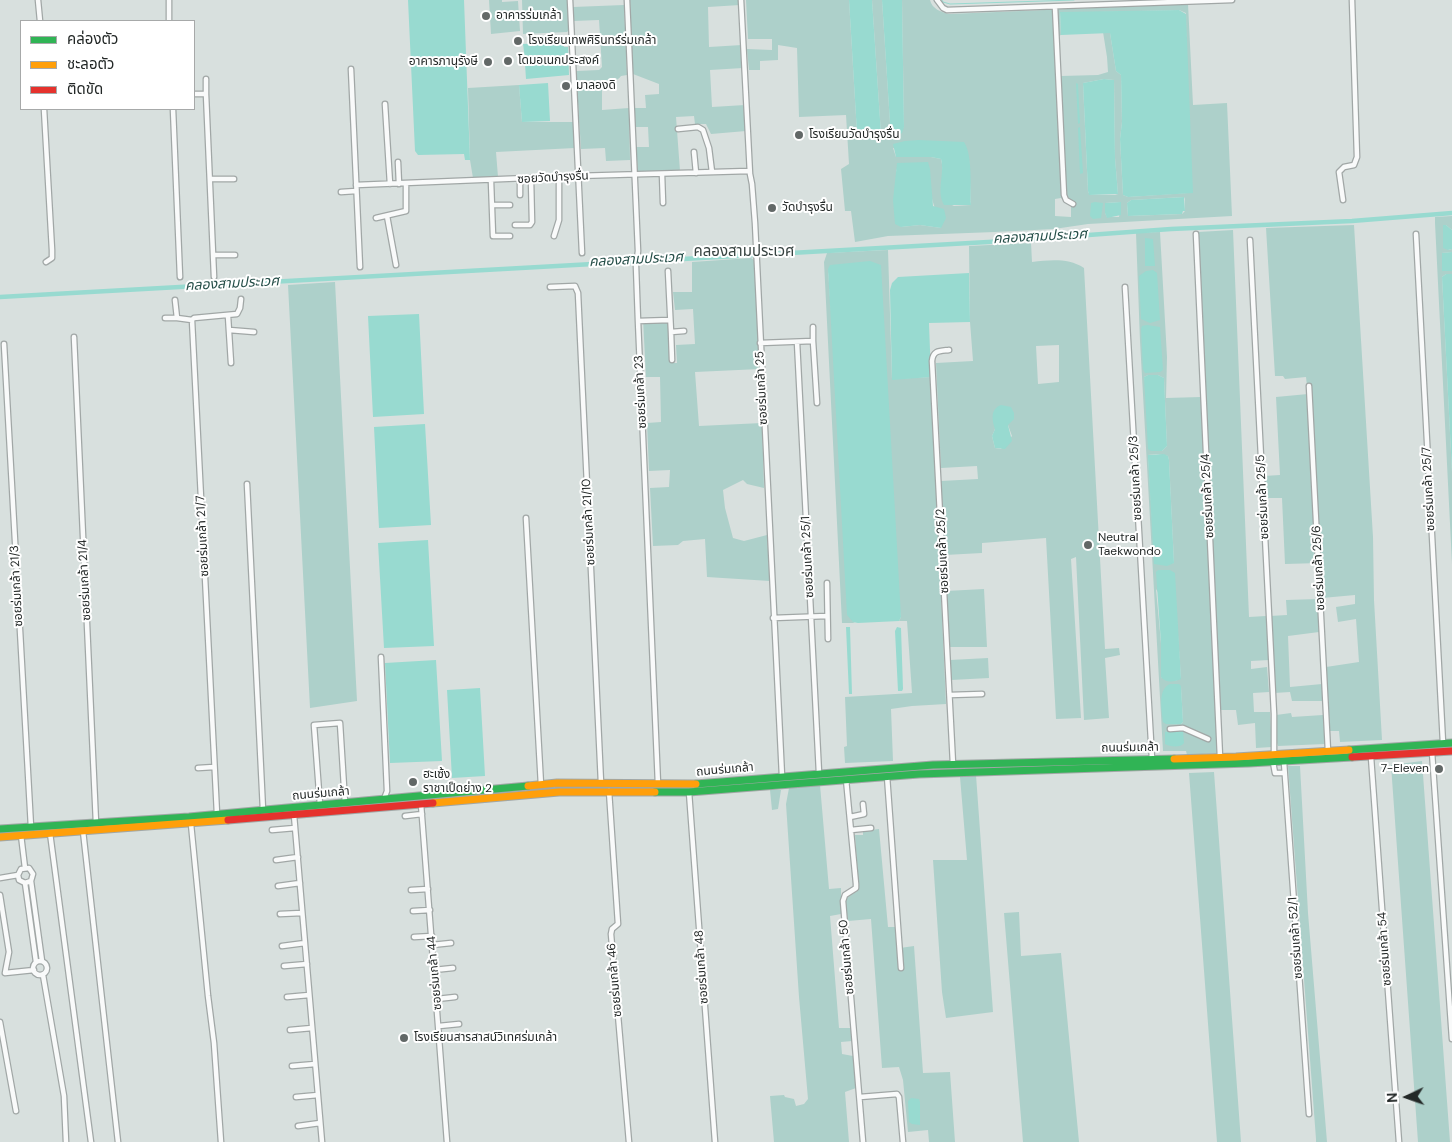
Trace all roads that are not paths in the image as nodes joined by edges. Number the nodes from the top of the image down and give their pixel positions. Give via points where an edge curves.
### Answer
1 (38, 0) edge
2 (169, 0) edge
3 (570, 0) edge
4 (627, 0) edge
5 (741, 0) edge
6 (937, 0) edge
7 (1232, 0) edge
8 (1352, 0) edge
9 (1055, 7) junction
10 (40, 20) edge
11 (169, 20) edge
12 (350, 69) dead end
13 (206, 79) dead end
14 (195, 94) edge
15 (206, 94) junction
16 (385, 104) dead end
17 (44, 110) edge
18 (173, 110) edge
19 (678, 129) dead end
20 (694, 152) dead end
21 (398, 162) dead end
22 (750, 171) junction
23 (712, 172) junction
24 (696, 173) junction
25 (634, 174) junction
26 (662, 174) junction
27 (580, 176) junction
28 (559, 177) junction
29 (210, 179) junction
30 (234, 179) dead end
31 (531, 179) junction
32 (491, 180) junction
33 (520, 180) junction
34 (390, 184) junction
35 (399, 184) junction
36 (406, 184) junction
37 (356, 188) junction
38 (341, 192) dead end
39 (520, 195) dead end
40 (1343, 200) dead end
41 (663, 203) dead end
42 (1073, 204) dead end
43 (492, 205) junction
44 (510, 205) dead end
45 (387, 216) junction
46 (376, 218) dead end
47 (515, 225) dead end
48 (1196, 234) dead end
49 (1416, 234) dead end
50 (510, 236) dead end
51 (554, 236) dead end
52 (1250, 240) dead end
53 (582, 254) dead end
54 (235, 255) dead end
55 (213, 256) junction
56 (46, 262) dead end
57 (396, 265) dead end
58 (360, 267) dead end
59 (668, 271) dead end
60 (180, 277) dead end
61 (214, 277) dead end
62 (1125, 287) dead end
63 (550, 288) dead end
64 (241, 299) dead end
65 (175, 300) dead end
66 (228, 316) junction
67 (165, 318) dead end
68 (177, 318) junction
69 (192, 320) junction
70 (670, 320) junction
71 (638, 322) junction
72 (813, 328) dead end
73 (229, 330) junction
74 (684, 331) dead end
75 (254, 332) dead end
76 (671, 332) junction
77 (74, 337) dead end
78 (814, 341) junction
79 (797, 342) junction
80 (760, 343) junction
81 (4, 344) dead end
82 (949, 350) dead end
83 (672, 360) dead end
84 (231, 363) dead end
85 (1309, 386) dead end
86 (817, 403) dead end
87 (247, 484) dead end
88 (526, 518) dead end
89 (826, 583) dead end
90 (827, 616) junction
91 (811, 617) junction
92 (773, 618) junction
93 (828, 639) dead end
94 (382, 657) dead end
95 (982, 694) dead end
96 (950, 695) junction
97 (1170, 729) dead end
98 (1208, 739) dead end
99 (1443, 743) junction
100 (1452, 743) edge
101 (1328, 751) junction
102 (1432, 752) junction
103 (1452, 752) edge
104 (1274, 754) junction
105 (1371, 756) junction
106 (1220, 757) junction
107 (1152, 758) junction
108 (1273, 762) junction
109 (1284, 762) junction
110 (953, 764) junction
111 (214, 767) junction
112 (198, 768) dead end
113 (819, 773) junction
114 (1284, 773) junction
115 (782, 776) junction
116 (887, 776) junction
117 (846, 780) junction
118 (601, 783) junction
119 (658, 784) junction
120 (541, 785) junction
121 (609, 791) junction
122 (689, 792) junction
123 (384, 799) junction
124 (345, 803) junction
125 (421, 804) junction
126 (863, 804) dead end
127 (320, 805) junction
128 (263, 810) junction
129 (217, 814) junction
130 (422, 814) junction
131 (294, 816) junction
132 (405, 816) dead end
133 (850, 817) junction
134 (96, 823) junction
135 (191, 824) junction
136 (31, 827) junction
137 (295, 828) junction
138 (871, 828) dead end
139 (0, 829) edge
140 (272, 830) dead end
141 (851, 830) junction
142 (83, 831) junction
143 (50, 833) junction
144 (21, 835) junction
145 (0, 837) edge
146 (298, 857) junction
147 (276, 860) dead end
148 (25, 868) junction
149 (18, 875) junction
150 (0, 878) edge
151 (31, 881) junction
152 (25, 883) junction
153 (300, 883) junction
154 (278, 886) dead end
155 (428, 889) junction
156 (411, 890) dead end
157 (0, 895) edge
158 (430, 910) junction
159 (413, 911) dead end
160 (302, 913) junction
161 (280, 914) dead end
162 (36, 921) junction
163 (30, 922) junction
164 (432, 936) junction
165 (414, 937) dead end
166 (305, 943) junction
167 (451, 943) dead end
168 (432, 945) junction
169 (282, 946) dead end
170 (39, 962) junction
171 (307, 964) junction
172 (284, 966) dead end
173 (452, 968) dead end
174 (901, 968) dead end
175 (34, 970) junction
176 (434, 970) junction
177 (43, 975) junction
178 (309, 995) junction
179 (287, 997) dead end
180 (456, 997) dead end
181 (437, 999) junction
182 (0, 1022) edge
183 (459, 1024) dead end
184 (439, 1026) junction
185 (312, 1028) junction
186 (290, 1030) dead end
187 (1452, 1039) edge
188 (315, 1064) junction
189 (292, 1066) dead end
190 (318, 1095) junction
191 (296, 1097) dead end
192 (860, 1097) junction
193 (16, 1111) dead end
194 (1309, 1114) dead end
195 (320, 1123) junction
196 (298, 1126) dead end
197 (66, 1142) edge
198 (91, 1142) edge
199 (118, 1142) edge
200 (221, 1142) edge
201 (322, 1142) edge
202 (447, 1142) edge
203 (628, 1142) edge
204 (715, 1142) edge
205 (863, 1142) edge
206 (903, 1142) edge
207 (1400, 1142) edge

1 - 10 street
2 - 11 street
3 - 27 street
4 - 25 street, ซอยร่มเกล้า 23
5 - 22 street, ซอยร่มเกล้า 25
6 - 9 street via 947,10
7 - 9 street
8 - 40 street via 1357,157 1354,165 1339,172
9 - 42 street via 1064,194 1066,200
12 - 37 street
13 - 15 street
14 - 15 street
15 - 29 street
16 - 34 street
17 - 56 street via 52,250 52,258
18 - 60 street
19 - 23 street via 704,130
20 - 24 street
21 - 35 street
22 - 23 street, ซอยวัดบำรุงรื่น
22 - 80 street, ซอยร่มเกล้า 25
23 - 24 street, ซอยวัดบำรุงรื่น
24 - 26 street, ซอยวัดบำรุงรื่น
25 - 26 street, ซอยวัดบำรุงรื่น
25 - 27 street, ซอยวัดบำรุงรื่น
25 - 71 street, ซอยร่มเกล้า 23
26 - 41 street
27 - 28 street, ซอยวัดบำรุงรื่น
27 - 53 street
28 - 31 street, ซอยวัดบำรุงรื่น
28 - 51 street via 559,220
29 - 30 street
29 - 55 street
31 - 33 street, ซอยวัดบำรุงรื่น
31 - 47 street via 532,222 530,225
32 - 33 street, ซอยวัดบำรุงรื่น
32 - 36 street, ซอยวัดบำรุงรื่น
32 - 43 street
33 - 39 street
34 - 35 street, ซอยวัดบำรุงรื่น
34 - 37 street, ซอยวัดบำรุงรื่น
35 - 36 street, ซอยวัดบำรุงรื่น
36 - 45 street via 406,211
37 - 38 street, ซอยวัดบำรุงรื่น
37 - 58 street
43 - 44 street
43 - 50 street via 493,236
45 - 46 street
45 - 57 street
48 - 106 street, ซอยร่มเกล้า 25/4
49 - 99 street, ซอยร่มเกล้า 25/7
52 - 104 street, ซอยร่มเกล้า 25/5
54 - 55 street
55 - 61 street
59 - 70 street
62 - 107 street, ซอยร่มเกล้า 25/3
63 - 118 street, ซอยร่มเกล้า 21/10 via 575,286 578,293
64 - 66 street via 239,312
65 - 68 street
66 - 69 street
66 - 73 street
67 - 68 street
68 - 69 street
69 - 111 street, ซอยร่มเกล้า 21/7
70 - 71 street
70 - 76 street
71 - 119 street, ซอยร่มเกล้า 23
72 - 78 street
73 - 75 street
73 - 84 street
74 - 76 street
76 - 83 street
77 - 134 street, ซอยร่มเกล้า 21/4
78 - 79 street
78 - 86 street
79 - 80 street
79 - 91 street, ซอยร่มเกล้า 25/1
80 - 92 street, ซอยร่มเกล้า 25
81 - 136 street, ซอยร่มเกล้า 21/3
82 - 96 street, ซอยร่มเกล้า 25/2 via 936,352 932,361
85 - 101 street, ซอยร่มเกล้า 25/6
87 - 128 street
88 - 120 street
89 - 90 street
90 - 91 street
90 - 93 street
91 - 92 street
91 - 113 street, ซอยร่มเกล้า 25/1
92 - 115 street, ซอยร่มเกล้า 25
94 - 123 street via 387,791
95 - 96 street
96 - 110 street, ซอยร่มเกล้า 25/2
97 - 98 street via 1183,728
99 - 100 main road, ถนนร่มเกล้า
99 - 101 main road, ถนนร่มเกล้า
101 - 104 main road, ถนนร่มเกล้า
102 - 103 main road, ถนนร่มเกล้า
102 - 105 main road, ถนนร่มเกล้า
102 - 187 street
104 - 106 main road, ถนนร่มเกล้า
105 - 109 main road, ถนนร่มเกล้า
105 - 207 street, ซอยร่มเกล้า 54
106 - 107 main road, ถนนร่มเกล้า
107 - 110 main road, ถนนร่มเกล้า
108 - 109 main road, ถนนร่มเกล้า
108 - 114 street via 1275,773
108 - 116 main road, ถนนร่มเกล้า
109 - 114 street, ซอยร่มเกล้า 52/1
110 - 113 main road, ถนนร่มเกล้า
111 - 112 street
111 - 129 street, ซอยร่มเกล้า 21/7
113 - 115 main road, ถนนร่มเกล้า
114 - 194 street, ซอยร่มเกล้า 52/1
115 - 119 main road, ถนนร่มเกล้า
116 - 117 main road, ถนนร่มเกล้า
116 - 174 street
117 - 122 main road, ถนนร่มเกล้า
117 - 133 street, ซอยร่มเกล้า 50
118 - 119 main road, ถนนร่มเกล้า
118 - 120 main road, ถนนร่มเกล้า
120 - 123 main road, ถนนร่มเกล้า
121 - 122 main road, ถนนร่มเกล้า
121 - 125 main road, ถนนร่มเกล้า via 550,792
121 - 203 street, ซอยร่มเกล้า 46 via 618,924 611,934
122 - 204 street, ซอยร่มเกล้า 48
123 - 124 main road, ถนนร่มเกล้า
124 - 127 main road, ถนนร่มเกล้า
124 - 127 street via 340,723 314,725
125 - 130 street, ซอยร่มเกล้า 44
125 - 131 main road, ถนนร่มเกล้า
126 - 133 street via 864,814
127 - 128 main road, ถนนร่มเกล้า
128 - 129 main road, ถนนร่มเกล้า
129 - 134 main road, ถนนร่มเกล้า
130 - 132 street
130 - 155 street, ซอยร่มเกล้า 44
131 - 135 main road, ถนนร่มเกล้า
131 - 137 street
133 - 141 street, ซอยร่มเกล้า 50
134 - 136 main road, ถนนร่มเกล้า
135 - 142 main road, ถนนร่มเกล้า
135 - 200 street
136 - 139 main road, ถนนร่มเกล้า
137 - 140 street
137 - 146 street
138 - 141 street
141 - 192 street, ซอยร่มเกล้า 50 via 856,888 845,894 843,901
142 - 143 main road, ถนนร่มเกล้า
142 - 199 street
143 - 144 main road, ถนนร่มเกล้า
143 - 198 street
144 - 145 main road, ถนนร่มเกล้า
144 - 148 street
146 - 147 street
146 - 153 street
148 - 149 street
148 - 151 street via 32,872
149 - 150 street
149 - 152 street via 19,880
151 - 152 street
151 - 162 street
152 - 163 street
153 - 154 street
153 - 160 street
155 - 156 street
155 - 158 street, ซอยร่มเกล้า 44
157 - 175 street via 9,952 5,973
158 - 159 street
158 - 164 street, ซอยร่มเกล้า 44
160 - 161 street
160 - 166 street
162 - 163 street
162 - 170 street
163 - 170 street
164 - 165 street
164 - 168 street, ซอยร่มเกล้า 44
166 - 169 street
166 - 171 street
167 - 168 street
168 - 176 street, ซอยร่มเกล้า 44
170 - 175 street
170 - 177 street via 47,967
171 - 172 street
171 - 178 street
173 - 176 street
175 - 177 street
176 - 181 street, ซอยร่มเกล้า 44
177 - 197 street via 64,1096
178 - 179 street
178 - 185 street
180 - 181 street
181 - 184 street, ซอยร่มเกล้า 44
182 - 193 street
183 - 184 street
184 - 202 street, ซอยร่มเกล้า 44
185 - 186 street
185 - 188 street
188 - 189 street
188 - 190 street
190 - 191 street
190 - 195 street
192 - 205 street, ซอยร่มเกล้า 50
192 - 206 street via 897,1094
195 - 196 street
195 - 201 street

